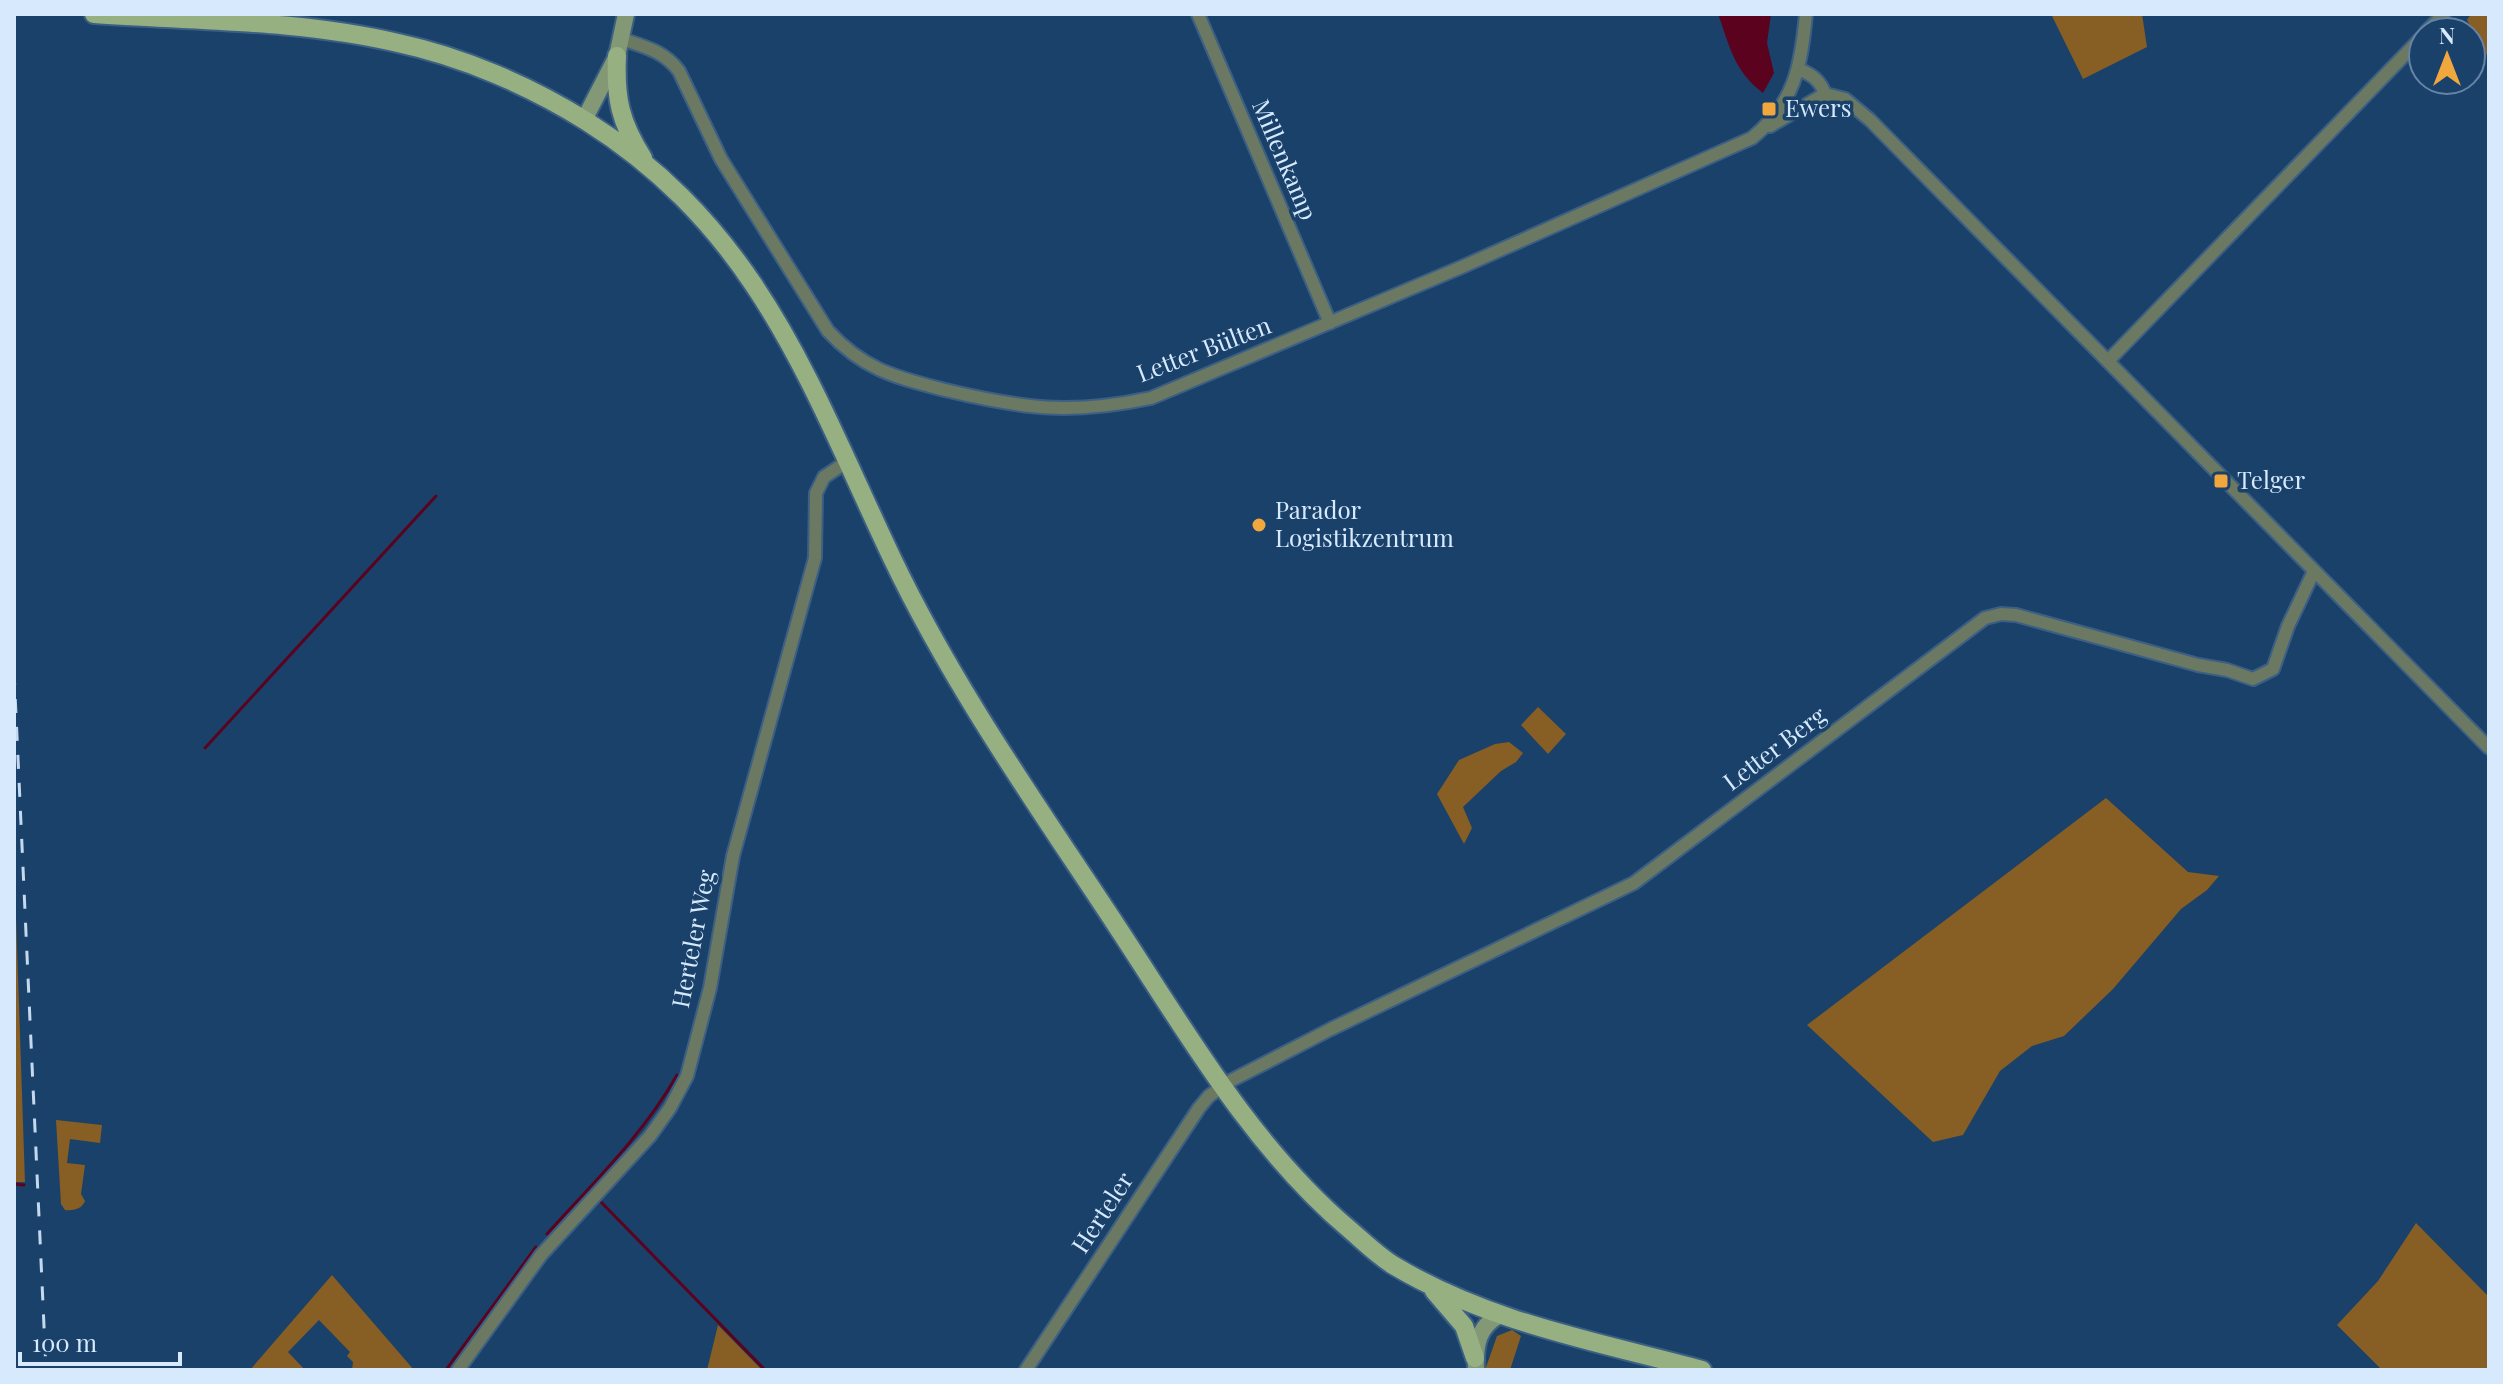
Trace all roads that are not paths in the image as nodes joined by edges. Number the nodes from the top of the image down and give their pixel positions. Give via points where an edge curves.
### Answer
1 (94, 14) edge
2 (626, 14) edge
3 (1198, 14) edge
4 (1806, 14) edge
5 (619, 47) junction
6 (2407, 53) edge
7 (1799, 69) junction
8 (1825, 94) junction
9 (584, 120) junction
10 (1760, 131) junction
11 (647, 164) junction
12 (1330, 323) junction
13 (2108, 361) junction
14 (848, 461) junction
15 (2314, 571) junction
16 (2489, 748) edge
17 (1223, 1086) junction
18 (1427, 1283) junction
19 (1500, 1315) junction
20 (1477, 1366) edge
21 (458, 1370) edge
22 (1026, 1370) edge
23 (1702, 1370) edge

1 - 9 main road via 258,23 400,43 515,83
2 - 5 street
3 - 12 street, Millenkamp
4 - 7 street, Letter Bülten
5 - 9 street
5 - 11 main road via 619,109
5 - 12 street, Letter Bülten via 657,51 669,58 721,159 828,331 844,349 887,375 1035,408 1109,406 1151,398
6 - 13 street
7 - 8 street via 1821,83
7 - 10 street, Letter Bülten via 1784,105
8 - 10 street
8 - 13 street via 1845,99 1870,120
9 - 11 main road
10 - 12 street, Letter Bülten
11 - 14 main road via 710,224 751,279 787,336
13 - 15 street
14 - 17 main road via 909,594 967,698
14 - 21 street, Herteler Weg via 824,477 816,493 815,558 733,856 710,988 687,1076 650,1136 541,1255
15 - 16 street
15 - 17 street, Letter Berg via 2273,669 2253,679 2016,615 1985,618 1634,883
17 - 18 main road via 1285,1168 1332,1215 1387,1262
17 - 22 street, Herteler via 1194,1115
18 - 19 main road
18 - 20 main road via 1464,1326
19 - 20 street
19 - 23 main road

